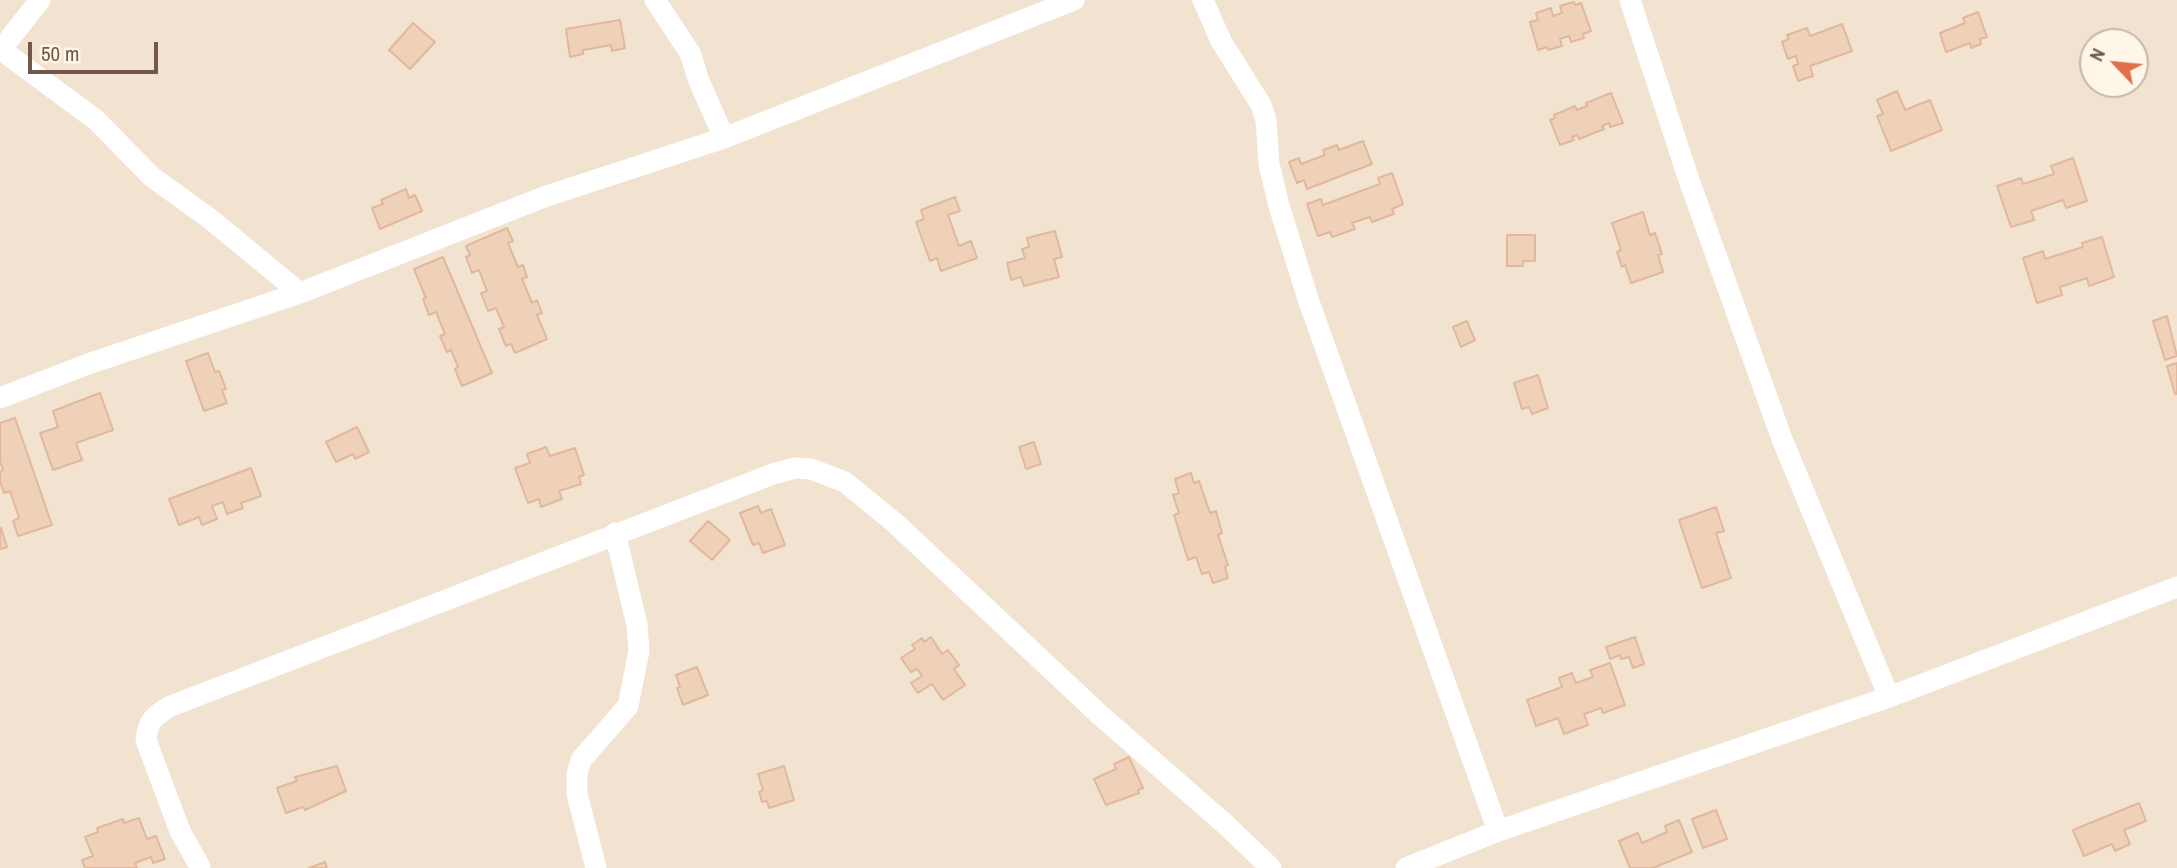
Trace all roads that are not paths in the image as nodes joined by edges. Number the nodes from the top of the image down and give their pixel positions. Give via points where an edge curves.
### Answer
1 (40, 0) edge
2 (654, 0) edge
3 (1074, 0) edge
4 (1203, 0) edge
5 (1630, 0) edge
6 (0, 50) edge
7 (724, 138) junction
8 (299, 293) junction
9 (0, 398) edge
10 (615, 533) junction
11 (2177, 587) edge
12 (1889, 697) junction
13 (1497, 831) junction
14 (200, 867) edge
15 (596, 868) edge
16 (1271, 868) edge
17 (1406, 868) edge

1 - 6 street
2 - 7 street via 690,53
3 - 7 street
4 - 13 street via 1221,41 1261,105 1272,175 1308,299
5 - 12 street via 1782,439
6 - 8 street via 96,120 152,177
7 - 8 street via 544,197
8 - 9 street
10 - 14 street via 154,715 146,740 180,831
10 - 15 street via 638,625 639,651 628,706 580,761 577,794
10 - 16 street via 795,468 845,482
11 - 12 street
12 - 13 street
13 - 17 street

